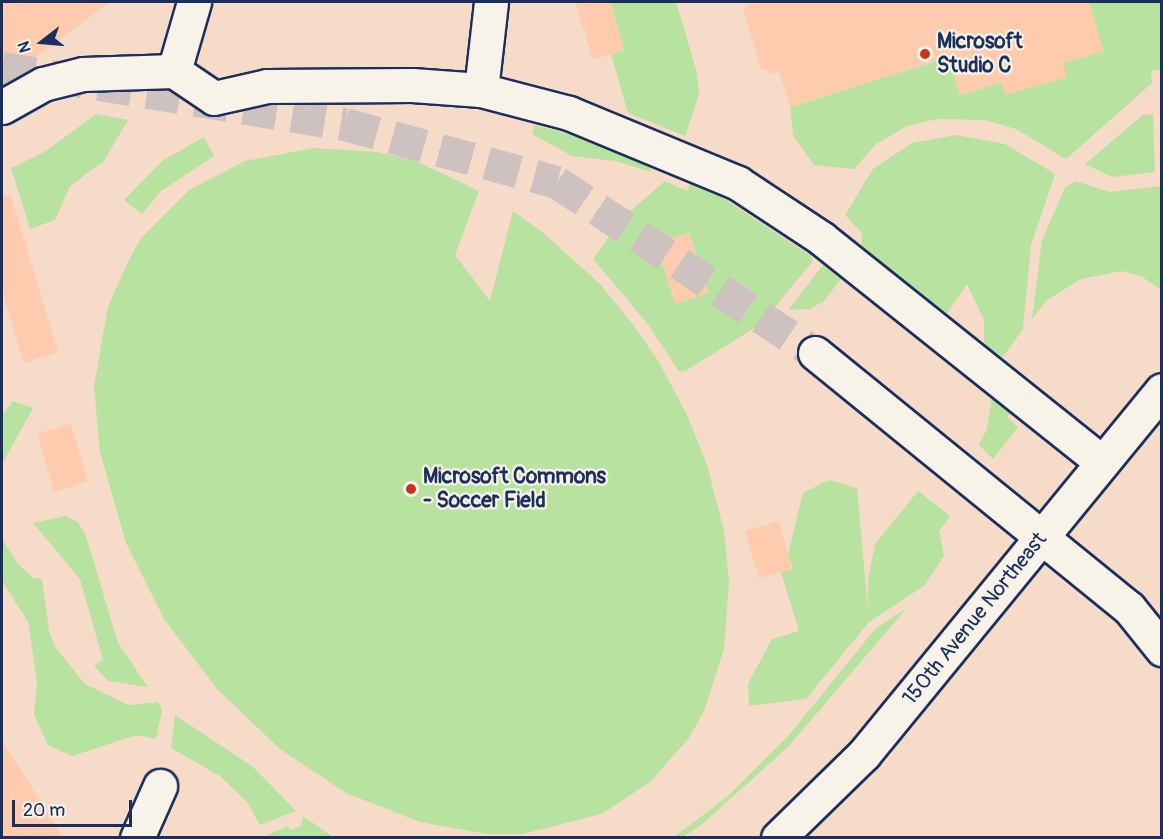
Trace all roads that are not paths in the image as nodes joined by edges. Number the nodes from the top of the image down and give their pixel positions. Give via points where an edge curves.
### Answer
1 (194, 2) edge
2 (491, 2) edge
3 (174, 71) junction
4 (481, 90) junction
5 (2, 107) edge
6 (815, 353) tunnel mouth
7 (1161, 390) edge
8 (1102, 462) junction
9 (1043, 536) junction
10 (1129, 608) junction
11 (1161, 611) edge
12 (1161, 649) edge
13 (160, 786) dead end
14 (137, 837) edge
15 (778, 837) edge

1 - 3 street
2 - 4 street
3 - 4 street via 214,98 267,86 366,84
3 - 5 street via 83,74 43,84
4 - 8 street via 569,113 738,183 821,238
6 - 9 street
7 - 8 street, 150th Avenue Northeast
8 - 9 street, 150th Avenue Northeast
9 - 10 street
9 - 15 street, 150th Avenue Northeast via 864,754
10 - 11 street
10 - 12 street
13 - 14 street

